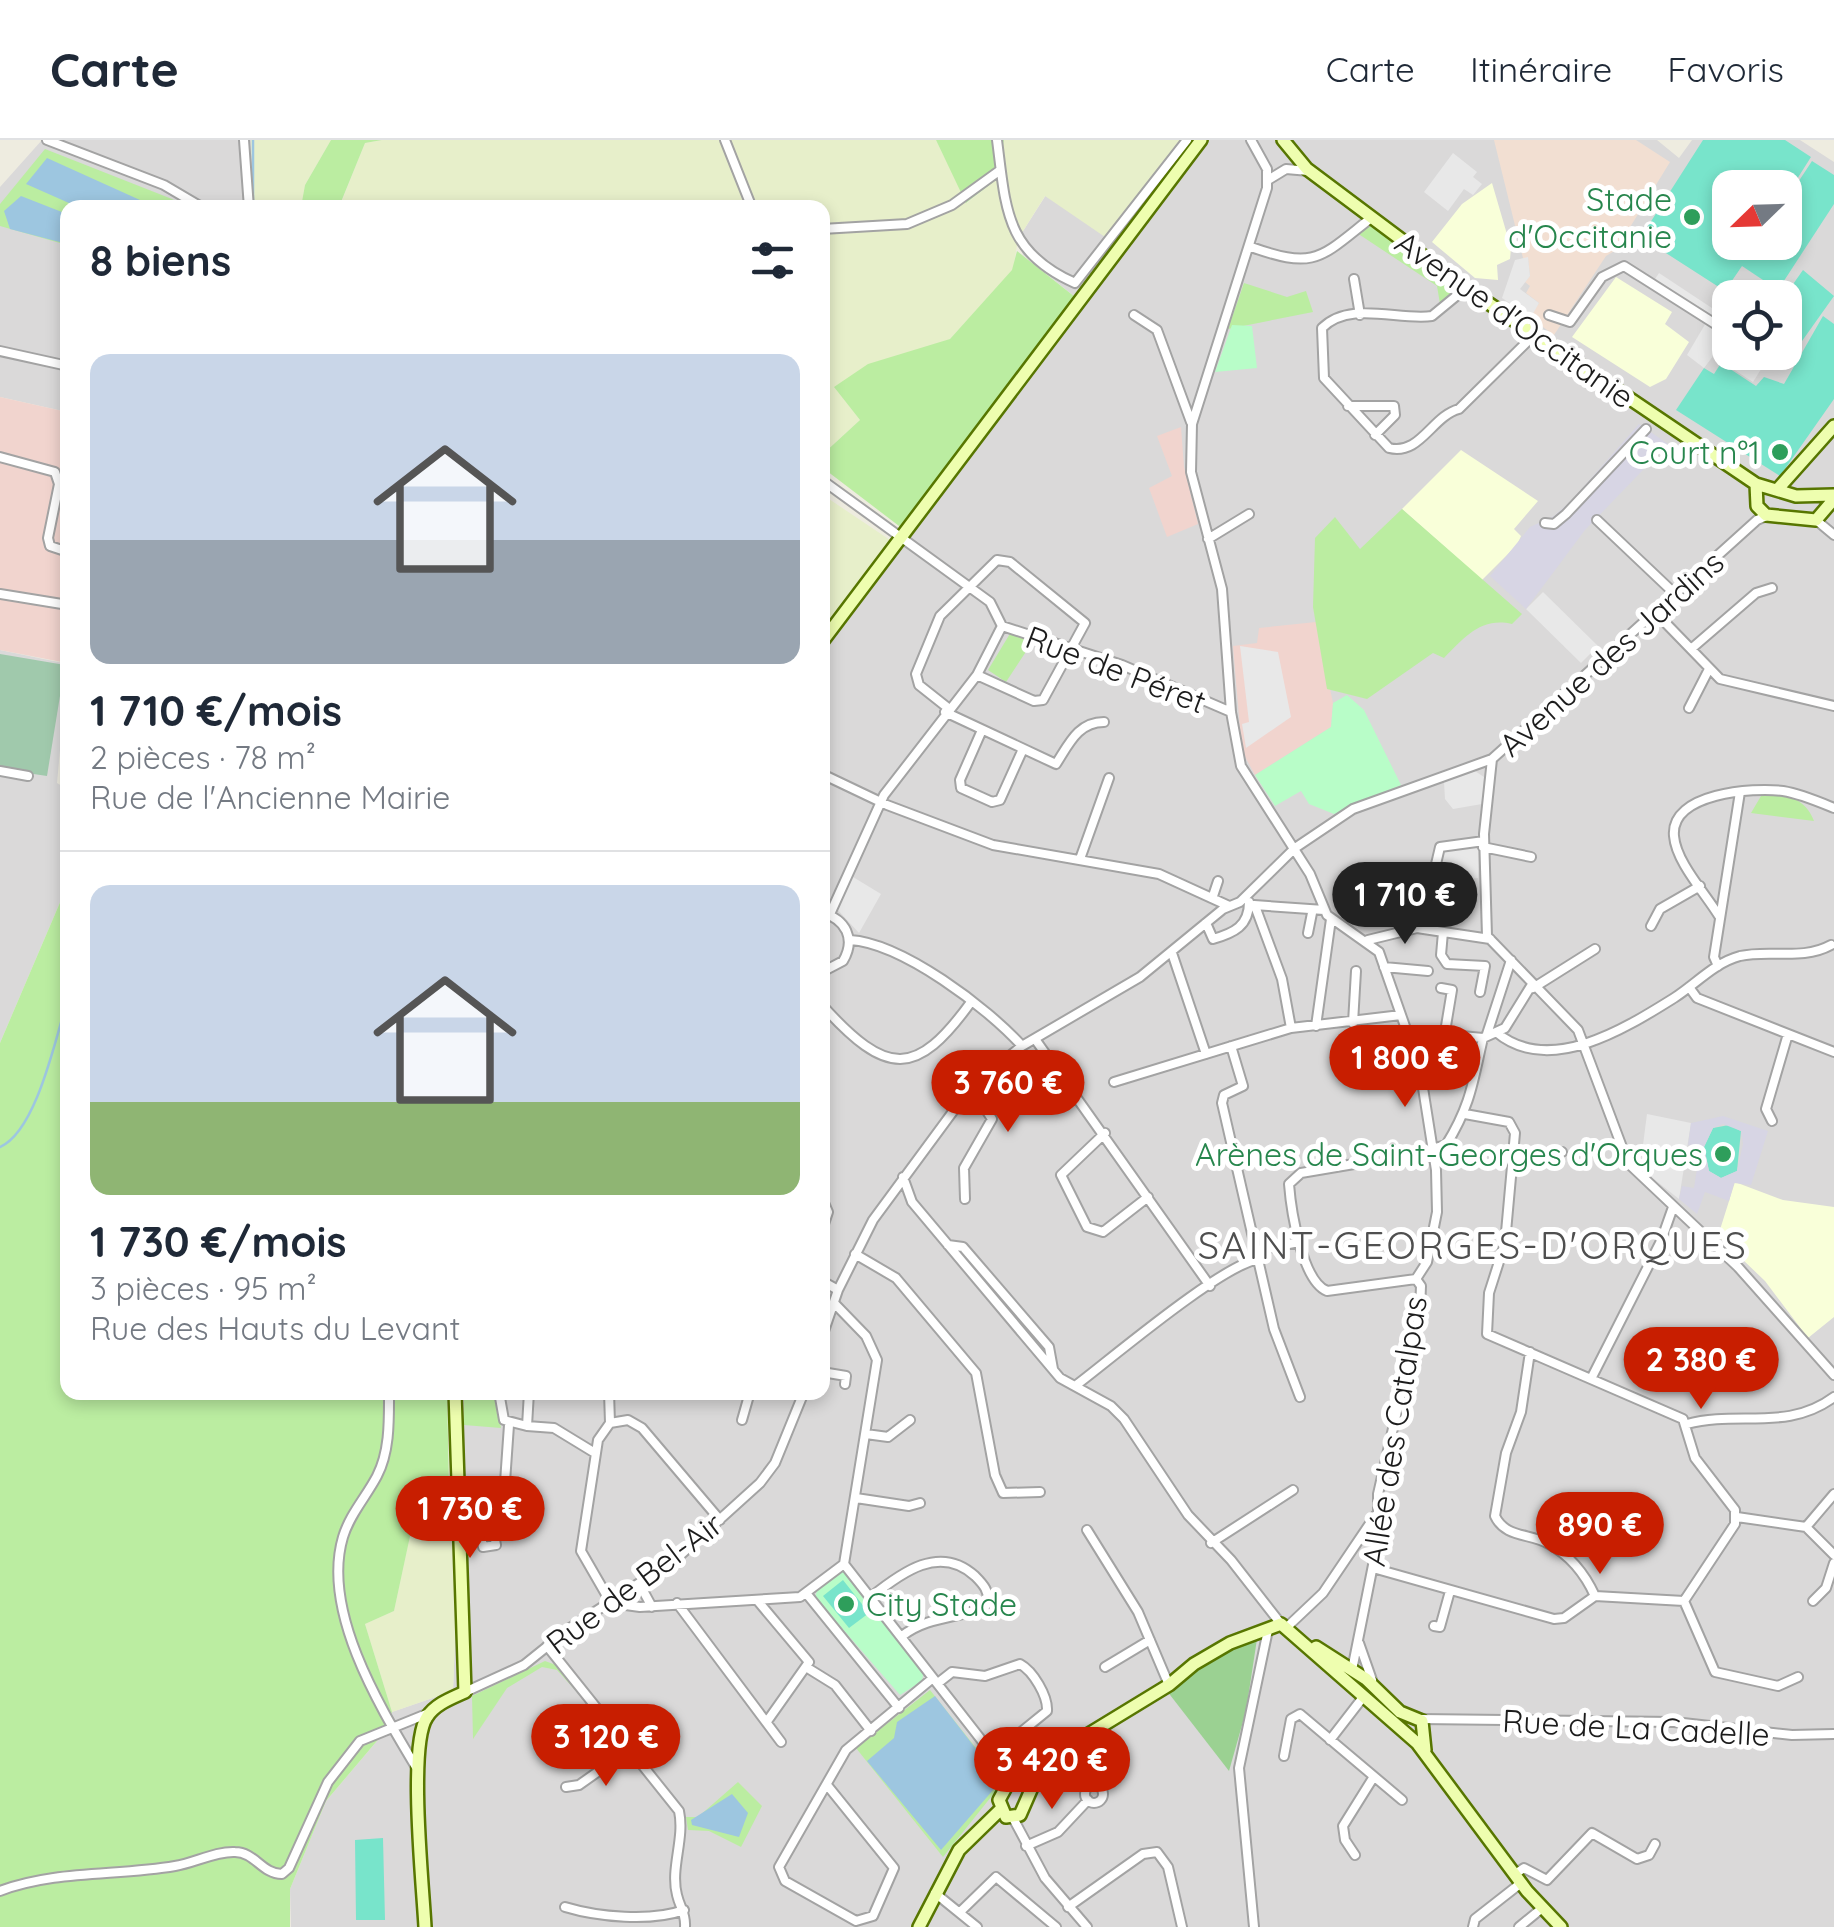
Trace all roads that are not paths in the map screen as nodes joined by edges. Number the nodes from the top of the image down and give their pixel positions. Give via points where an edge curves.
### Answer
1 (47, 140) edge
2 (244, 140) edge
3 (725, 140) edge
4 (998, 140) edge
5 (1187, 140) edge
6 (1202, 140) edge
7 (1255, 140) edge
8 (1286, 142) edge
9 (999, 171) junction
10 (1309, 171) junction
11 (1268, 180) junction
12 (188, 200) edge
13 (248, 200) edge
14 (749, 200) edge
15 (1371, 218) junction
16 (830, 229) edge
17 (1251, 247) junction
18 (1354, 279) dead end
19 (1466, 288) junction
20 (1360, 315) junction
21 (1549, 315) dead end
22 (1134, 316) dead end
23 (1712, 322) edge
24 (1533, 336) junction
25 (0, 351) edge
26 (60, 364) edge
27 (1348, 406) junction
28 (1192, 424) junction
29 (1834, 426) edge
30 (1646, 429) dead end
31 (1375, 435) junction
32 (0, 457) edge
33 (60, 475) edge
34 (1794, 475) junction
35 (60, 485) edge
36 (830, 486) edge
37 (1764, 489) junction
38 (1792, 495) junction
39 (1826, 506) edge
40 (1249, 514) dead end
41 (1762, 515) junction
42 (1598, 520) dead end
43 (1546, 522) dead end
44 (1834, 534) edge
45 (1208, 538) junction
46 (901, 539) junction
47 (60, 549) edge
48 (968, 587) junction
49 (1772, 588) dead end
50 (0, 594) edge
51 (1674, 594) junction
52 (60, 604) edge
53 (1654, 611) junction
54 (1002, 626) junction
55 (830, 632) edge
56 (1691, 649) junction
57 (1072, 652) junction
58 (1709, 669) junction
59 (977, 675) junction
60 (1834, 706) edge
61 (1689, 708) dead end
62 (947, 710) junction
63 (1231, 712) junction
64 (1104, 722) dead end
65 (982, 730) junction
66 (1023, 749) junction
67 (1492, 759) junction
68 (0, 771) edge
69 (28, 776) dead end
70 (830, 778) edge
71 (1109, 778) dead end
72 (1740, 792) junction
73 (881, 801) junction
74 (1834, 808) edge
75 (1483, 844) junction
76 (1295, 848) junction
77 (1531, 857) dead end
78 (1080, 860) junction
79 (1218, 881) dead end
80 (1700, 886) junction
81 (1458, 890) dead end
82 (1213, 896) junction
83 (1430, 901) junction
84 (1248, 903) junction
85 (830, 905) edge
86 (1229, 906) junction
87 (1324, 910) junction
88 (1312, 913) junction
89 (830, 916) edge
90 (1719, 916) junction
91 (1331, 919) junction
92 (1206, 922) junction
93 (1651, 926) dead end
94 (1419, 928) junction
95 (1443, 932) junction
96 (1833, 932) edge
97 (1308, 933) dead end
98 (1489, 938) junction
99 (850, 940) junction
100 (1368, 940) junction
101 (1832, 946) edge
102 (1594, 949) dead end
103 (1172, 952) junction
104 (1511, 960) junction
105 (1718, 966) junction
106 (1384, 967) junction
107 (830, 968) edge
108 (1428, 971) dead end
109 (1356, 972) dead end
110 (1532, 987) junction
111 (1689, 987) junction
112 (1441, 988) dead end
113 (1480, 992) dead end
114 (971, 1002) junction
115 (830, 1012) edge
116 (1400, 1015) junction
117 (1352, 1023) junction
118 (1316, 1026) junction
119 (1291, 1028) junction
120 (1407, 1031) junction
121 (1445, 1032) junction
122 (1492, 1034) junction
123 (1788, 1034) junction
124 (1035, 1039) junction
125 (1584, 1044) junction
126 (1022, 1046) junction
127 (1230, 1046) junction
128 (1834, 1052) edge
129 (1206, 1054) junction
130 (1114, 1082) dead end
131 (971, 1088) junction
132 (1465, 1114) junction
133 (1772, 1121) dead end
134 (1106, 1133) junction
135 (1431, 1149) junction
136 (1562, 1152) dead end
137 (1514, 1158) junction
138 (1360, 1163) dead end
139 (903, 1178) junction
140 (1148, 1197) junction
141 (965, 1199) dead end
142 (1673, 1207) junction
143 (1300, 1242) junction
144 (855, 1254) junction
145 (1259, 1254) junction
146 (1416, 1279) junction
147 (830, 1286) edge
148 (1210, 1286) junction
149 (838, 1290) junction
150 (834, 1303) junction
151 (830, 1314) edge
152 (1530, 1352) junction
153 (830, 1373) edge
154 (1834, 1375) edge
155 (1592, 1377) junction
156 (845, 1384) dead end
157 (1076, 1386) junction
158 (1300, 1396) dead end
159 (1834, 1397) edge
160 (387, 1400) edge
161 (455, 1400) edge
162 (500, 1400) edge
163 (529, 1400) edge
164 (609, 1400) edge
165 (748, 1400) edge
166 (801, 1400) edge
167 (742, 1420) dead end
168 (910, 1420) dead end
169 (610, 1423) junction
170 (1687, 1424) junction
171 (509, 1425) junction
172 (527, 1426) junction
173 (866, 1434) junction
174 (595, 1454) junction
175 (1293, 1490) dead end
176 (1040, 1492) dead end
177 (1834, 1494) edge
178 (856, 1498) junction
179 (920, 1502) dead end
180 (1377, 1512) junction
181 (1737, 1516) junction
182 (720, 1520) junction
183 (1806, 1527) junction
184 (1087, 1530) dead end
185 (494, 1534) dead end
186 (1212, 1542) junction
187 (1834, 1555) edge
188 (1834, 1563) edge
189 (844, 1564) junction
190 (1373, 1568) junction
191 (640, 1585) junction
192 (1450, 1591) junction
193 (806, 1593) junction
194 (1594, 1596) junction
195 (872, 1597) junction
196 (757, 1600) junction
197 (1684, 1601) junction
198 (1813, 1601) dead end
199 (611, 1603) junction
200 (677, 1604) junction
201 (652, 1606) junction
202 (1283, 1626) junction
203 (1434, 1626) dead end
204 (1268, 1630) junction
205 (902, 1636) junction
206 (1150, 1640) junction
207 (1303, 1642) junction
208 (1360, 1642) junction
209 (547, 1646) junction
210 (1364, 1658) junction
211 (1322, 1660) junction
212 (1105, 1666) dead end
213 (806, 1667) junction
214 (1352, 1668) junction
215 (1798, 1676) dead end
216 (936, 1680) junction
217 (1352, 1684) junction
218 (1168, 1685) junction
219 (1375, 1687) junction
220 (466, 1692) junction
221 (1363, 1696) junction
222 (1373, 1706) junction
223 (898, 1708) junction
224 (1356, 1710) junction
225 (429, 1713) junction
226 (768, 1720) junction
227 (389, 1726) junction
228 (1417, 1729) junction
229 (871, 1730) junction
230 (1834, 1734) edge
231 (1330, 1740) junction
232 (781, 1742) dead end
233 (630, 1749) junction
234 (994, 1754) junction
235 (1284, 1756) dead end
236 (418, 1771) junction
237 (1029, 1776) junction
238 (1012, 1778) junction
239 (1373, 1778) junction
240 (827, 1785) junction
241 (566, 1787) dead end
242 (1088, 1800) dead end
243 (1402, 1800) dead end
244 (1000, 1810) junction
245 (1013, 1818) junction
246 (1655, 1844) dead end
247 (1026, 1846) junction
248 (1356, 1854) dead end
249 (1518, 1878) junction
250 (0, 1891) edge
251 (935, 1893) junction
252 (565, 1906) dead end
253 (1068, 1907) junction
254 (1541, 1909) junction
255 (684, 1910) junction
256 (960, 1912) junction
257 (425, 1927) edge
258 (684, 1927) edge
259 (919, 1927) edge
260 (977, 1927) edge
261 (1056, 1927) edge
262 (1087, 1927) edge
263 (1182, 1927) edge
264 (1254, 1927) edge
265 (1473, 1927) edge
266 (1519, 1927) edge
267 (1561, 1927) edge

1 - 12 street
2 - 13 street
3 - 14 street
4 - 9 street
5 - 9 street via 1075,283 1023,249
6 - 46 street
7 - 11 street
8 - 10 street, Avenue d'Occitanie
9 - 16 street via 952,206 907,224
10 - 11 street via 1286,169
10 - 15 street, Avenue d'Occitanie
11 - 17 street
15 - 17 street via 1327,252 1302,261
15 - 19 street, Avenue d'Occitanie
17 - 28 street
18 - 20 street
19 - 20 street via 1428,318
19 - 24 street, Avenue d'Occitanie
20 - 27 street via 1330,320 1320,334 1324,378
21 - 23 street via 1570,322 1602,277 1624,266
22 - 28 street via 1157,330
24 - 31 street via 1408,448 1389,448
24 - 37 street, Avenue d'Occitanie
25 - 26 street
27 - 31 street
27 - 31 street via 1394,406 1395,415
28 - 45 street via 1190,472
29 - 34 street
30 - 43 street via 1594,488 1554,524
32 - 33 street
34 - 37 street
34 - 38 street
35 - 47 street via 48,538
36 - 46 street
37 - 38 street, Avenue d'Occitanie
37 - 41 street
38 - 39 street, Avenue d'Occitanie
39 - 41 street
39 - 44 street
40 - 45 street
41 - 51 street, Avenue des Jardins
42 - 51 street
45 - 63 street via 1225,606
46 - 48 street
46 - 55 street
48 - 54 street via 994,607
48 - 57 street via 997,560 1010,562 1083,619
48 - 62 street via 940,616 916,674
49 - 56 street via 1756,593
50 - 52 street
51 - 53 street, Avenue des Jardins
53 - 56 street
53 - 67 street, Avenue des Jardins
54 - 57 street, Rue de Péret
54 - 59 street
56 - 58 street
57 - 59 street via 1038,701
57 - 63 street, Rue de Péret via 1122,665
58 - 60 street via 1728,682
58 - 61 street
59 - 62 street
62 - 65 street
62 - 73 street
63 - 76 street via 1244,773
64 - 66 street via 1080,729 1056,764
65 - 66 street
65 - 66 street via 961,788 1000,800
67 - 75 street
67 - 76 street, Avenue des Jardins via 1353,809
68 - 69 street
70 - 73 street
71 - 78 street
72 - 74 street via 1784,791
72 - 80 street via 1693,805 1674,824 1678,849
72 - 90 street
73 - 78 street via 993,845
73 - 85 street
75 - 77 street
75 - 83 street via 1440,848
75 - 98 street
76 - 84 street
76 - 87 street
78 - 82 street via 1159,874
79 - 82 street
80 - 90 street
80 - 93 street via 1660,910
81 - 83 street via 1444,908
82 - 86 street
83 - 94 street
84 - 86 street
84 - 88 street
84 - 92 street via 1249,913 1235,932 1213,939
84 - 119 street via 1282,979
86 - 92 street
87 - 88 street
87 - 91 street
88 - 97 street
89 - 99 street
90 - 105 street
91 - 100 street
91 - 118 street
92 - 103 street
94 - 95 street
94 - 100 street
95 - 98 street
95 - 113 street via 1445,966 1485,966
96 - 101 street
98 - 104 street
99 - 107 street via 844,960
99 - 114 street via 899,956
100 - 106 street
101 - 105 street via 1743,956
102 - 110 street
103 - 124 street
103 - 129 street
104 - 110 street
104 - 122 street
105 - 111 street
106 - 108 street
106 - 116 street
109 - 117 street
110 - 122 street
110 - 125 street
111 - 123 street via 1697,998
111 - 125 street
112 - 121 street via 1455,992
114 - 115 street via 939,1044 905,1060 877,1050
114 - 126 street
116 - 117 street
116 - 120 street
117 - 118 street
118 - 119 street
119 - 127 street
120 - 121 street
120 - 135 street
121 - 122 street
122 - 125 street via 1540,1051
122 - 132 street
123 - 128 street
123 - 133 street via 1766,1109
124 - 126 street
124 - 134 street
125 - 142 street via 1619,1149
126 - 131 street
127 - 129 street
127 - 145 street via 1242,1086 1224,1095 1222,1104
129 - 130 street
131 - 139 street
131 - 141 street via 992,1119 964,1168
132 - 135 street via 1446,1145
132 - 137 street via 1510,1123
134 - 140 street
134 - 140 street via 1061,1175 1087,1226 1106,1230
135 - 146 street via 1437,1212 1427,1262
136 - 137 street
137 - 152 street via 1487,1334
138 - 143 street via 1292,1178
139 - 144 street
139 - 157 street via 912,1202 1053,1369
140 - 148 street
142 - 154 street via 1738,1266
142 - 155 street
143 - 145 street
143 - 146 street via 1315,1283 1325,1291
144 - 149 street
144 - 176 street via 896,1278 976,1373 995,1476 1004,1492
145 - 148 street
145 - 158 street via 1274,1329
146 - 180 street, Allée des Catalpas via 1420,1310
147 - 149 street
148 - 157 street
149 - 150 street
150 - 151 street
150 - 173 street via 876,1354
152 - 155 street
152 - 194 street via 1495,1516 1506,1530 1553,1546 1584,1573
153 - 156 street via 846,1376
155 - 170 street
157 - 186 street via 1124,1419
159 - 170 street via 1792,1418 1722,1415
160 - 227 street via 380,1468 350,1520 340,1560 348,1630
161 - 220 street
162 - 171 street
163 - 172 street
164 - 169 street
165 - 167 street
166 - 182 street, Rue de Bel-Air via 775,1463
168 - 173 street via 890,1437
169 - 174 street
169 - 182 street via 628,1420 642,1428
170 - 181 street via 1695,1458
171 - 172 street
171 - 185 street via 502,1525
172 - 174 street via 554,1428
173 - 178 street
174 - 199 street via 581,1552
175 - 186 street
177 - 183 street
178 - 179 street
178 - 189 street
180 - 190 street, Allée des Catalpas
180 - 202 street via 1323,1594
181 - 183 street
181 - 197 street
182 - 191 street, Rue de Bel-Air
183 - 187 street
184 - 206 street
186 - 202 street
188 - 198 street via 1826,1588
189 - 193 street
189 - 195 street
190 - 192 street
190 - 208 street, Allée des Catalpas
191 - 199 street, Rue de Bel-Air
191 - 201 street
192 - 194 street via 1554,1619
192 - 203 street via 1440,1627
193 - 196 street
193 - 223 street
194 - 197 street
195 - 205 street
195 - 205 street via 913,1568 942,1560 967,1568 987,1590 984,1608 922,1622
196 - 200 street
196 - 213 street via 809,1662
197 - 215 street via 1715,1672 1778,1686
199 - 201 street
199 - 209 street, Rue de Bel-Air
200 - 201 street
200 - 226 street
202 - 204 street
202 - 207 street
204 - 218 street via 1230,1643
204 - 264 street via 1239,1768
205 - 216 street
206 - 212 street
206 - 218 street
207 - 211 street
207 - 214 street
208 - 210 street, Allée des Catalpas
208 - 214 street, Allée des Catalpas
209 - 220 street, Rue de Bel-Air via 524,1665
209 - 233 street
210 - 214 street
210 - 219 street, Allée des Catalpas
211 - 214 street
211 - 217 street
213 - 226 street
213 - 229 street via 835,1685
214 - 217 street, Allée des Catalpas
214 - 219 street
216 - 223 street
216 - 234 street
216 - 234 street via 952,1672 984,1676 1020,1664 1029,1670 1047,1711
217 - 221 street
218 - 237 street
219 - 221 street
219 - 228 street
220 - 225 street
221 - 222 street
221 - 224 street
222 - 224 street
222 - 228 street
223 - 229 street
224 - 231 street
225 - 227 street
225 - 236 street
226 - 232 street
227 - 236 street
227 - 250 street via 365,1737 335,1770 282,1874 234,1851 178,1866 31,1880
228 - 230 street, Rue de La Cadelle via 1438,1720 1674,1722
228 - 249 street via 1427,1759
229 - 240 street via 846,1750
231 - 235 street via 1296,1714
231 - 239 street
233 - 241 street via 578,1786
233 - 255 street via 679,1812 676,1893
234 - 238 street
236 - 257 street
237 - 238 street
237 - 245 street via 1034,1792
238 - 244 street
239 - 243 street
239 - 248 street via 1343,1826
240 - 240 street via 778,1866 780,1877 865,1920 873,1916 894,1868
242 - 247 street via 1058,1832
244 - 245 street
244 - 251 street via 959,1850
245 - 247 street
246 - 249 street via 1636,1859 1592,1833 1547,1880 1524,1868
247 - 253 street
249 - 254 street
249 - 265 street
251 - 256 street
251 - 259 street
252 - 255 street via 586,1914
253 - 262 street
253 - 263 street via 1143,1854 1156,1852 1168,1866
254 - 266 street
254 - 267 street
255 - 258 street
256 - 260 street
256 - 261 street via 996,1877

